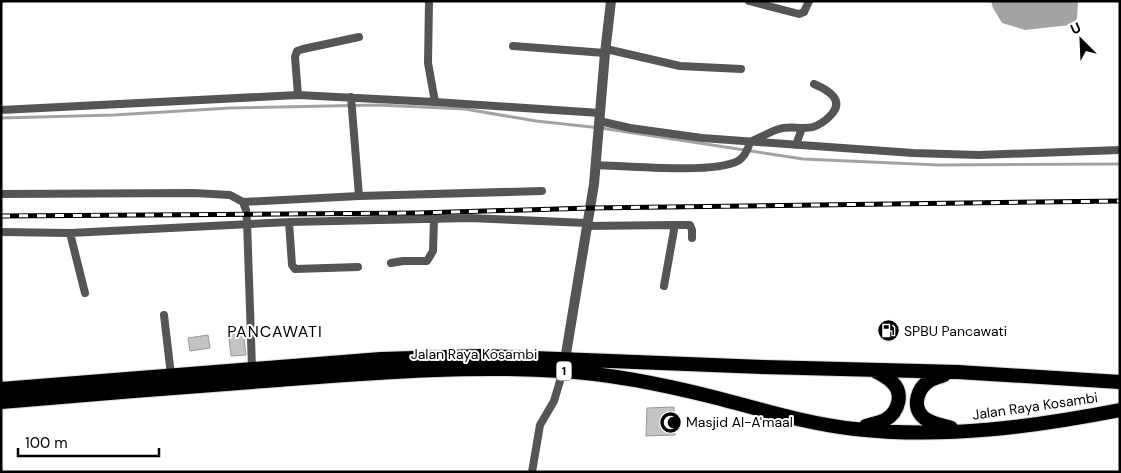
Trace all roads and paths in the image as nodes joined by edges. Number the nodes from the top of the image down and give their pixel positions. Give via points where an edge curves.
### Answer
1 (429, 1) edge
2 (611, 1) edge
3 (749, 1) edge
4 (808, 1) edge
5 (359, 37) dead end
6 (513, 46) dead end
7 (605, 51) junction
8 (741, 69) dead end
9 (814, 84) dead end
10 (298, 95) junction
11 (351, 100) junction
12 (436, 102) junction
13 (1, 110) edge
14 (599, 120) junction
15 (802, 128) junction
16 (796, 146) junction
17 (748, 148) junction
18 (1120, 150) edge
19 (595, 165) junction
20 (542, 192) dead end
21 (1, 194) edge
22 (359, 196) junction
23 (243, 202) junction
24 (434, 219) junction
25 (289, 222) junction
26 (247, 224) junction
27 (587, 224) junction
28 (673, 225) junction
29 (1, 232) edge
30 (70, 233) junction
31 (692, 238) dead end
32 (392, 263) dead end
33 (358, 267) dead end
34 (664, 286) dead end
35 (84, 293) dead end
36 (164, 315) dead end
37 (564, 365) junction
38 (252, 368) junction
39 (872, 370) junction
40 (958, 372) junction
41 (179, 379) junction
42 (1120, 382) edge
43 (1, 389) edge
44 (1, 402) edge
45 (1120, 410) edge
46 (855, 429) junction
47 (966, 432) junction
48 (532, 472) edge

1 - 12 street via 428,62
2 - 7 street
3 - 4 street via 799,14 804,12
5 - 10 street via 297,51
6 - 7 street
7 - 8 street via 680,66
7 - 14 street
9 - 15 street via 830,92 837,103 833,113 820,124
10 - 11 street
10 - 13 street
11 - 12 street
11 - 22 street
12 - 14 street
14 - 17 street
14 - 19 street
15 - 16 street
15 - 17 street via 780,129
16 - 17 street
16 - 18 street via 978,155
17 - 19 street via 740,160 717,166
19 - 27 street
20 - 22 street
21 - 23 street via 184,192 230,195
22 - 23 street
23 - 26 street
24 - 25 street
24 - 27 street
24 - 32 street via 433,251 427,261
25 - 26 street
25 - 33 street via 295,269
26 - 30 street
26 - 38 street
27 - 28 street
27 - 37 street
28 - 31 street via 690,225
28 - 34 street
29 - 30 street
30 - 35 street
36 - 41 street
37 - 38 highway, Jalan Raya Kosambi / 1 via 482,356
37 - 39 highway, Jalan Raya Kosambi / 1
37 - 41 highway, Jalan Raya Kosambi / 1
37 - 46 highway, Jalan Raya Kosambi / 1 via 658,384 773,414
37 - 48 street via 554,401 540,425
38 - 41 highway, Jalan Raya Kosambi / 1
39 - 40 highway, Jalan Raya Kosambi / 1
39 - 46 highway via 894,384 898,404 886,419
40 - 42 highway, Jalan Raya Kosambi / 1
40 - 47 highway via 929,380 921,389 917,402 922,416
41 - 43 highway, Jalan Raya Kosambi / 1
41 - 44 highway, Jalan Raya Kosambi / 1
45 - 47 highway, Jalan Raya Kosambi / 1 via 1022,427
46 - 47 highway, Jalan Raya Kosambi / 1

